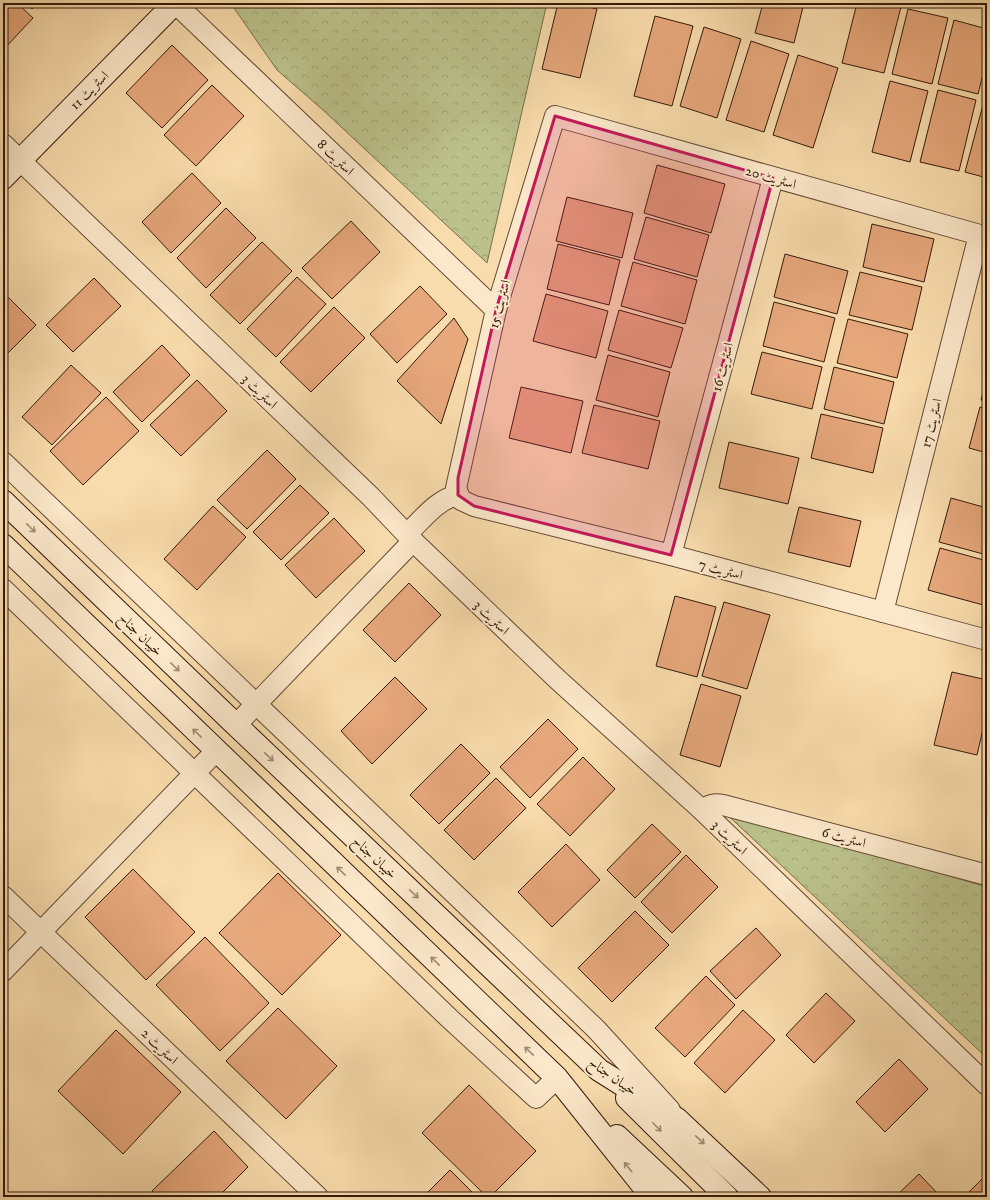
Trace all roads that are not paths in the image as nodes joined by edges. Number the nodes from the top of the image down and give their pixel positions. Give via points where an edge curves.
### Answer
1 (175, 3) edge
2 (555, 116) joint
3 (3, 144) edge
4 (20, 160) junction
5 (3, 178) edge
6 (773, 178) junction
7 (983, 236) edge
8 (496, 310) junction
9 (3, 462) edge
10 (458, 495) junction
11 (3, 501) edge
12 (410, 538) junction
13 (3, 545) edge
14 (671, 555) junction
15 (3, 589) edge
16 (884, 612) junction
17 (987, 640) edge
18 (256, 704) junction
19 (236, 725) junction
20 (216, 750) junction
21 (195, 773) junction
22 (702, 810) junction
23 (987, 875) edge
24 (3, 896) edge
25 (41, 932) junction
26 (3, 971) edge
27 (599, 1070) junction
28 (557, 1078) junction
29 (987, 1085) edge
30 (677, 1119) junction
31 (318, 1197) edge
32 (652, 1197) edge
33 (682, 1197) edge
34 (727, 1197) edge
35 (760, 1197) edge

1 - 4 main road, اسٹریٹ 11
1 - 8 street, اسٹریٹ 8
2 - 6 street, اسٹریٹ 20
2 - 8 street, اسٹریٹ 15
3 - 4 street, اسٹریٹ 3
4 - 5 main road, اسٹریٹ 11
4 - 12 street, اسٹریٹ 3 via 371,497
6 - 7 street, اسٹریٹ 20
6 - 14 street, اسٹریٹ 16
7 - 16 street, اسٹریٹ 17
8 - 10 street, اسٹریٹ 15 via 458,478
9 - 18 street
10 - 12 street via 439,504
10 - 14 street, اسٹریٹ 7 via 461,500 474,506
11 -> 19 main road, خیبان جناح
12 - 18 street
12 - 22 street, اسٹریٹ 3 via 557,680
20 -> 13 main road
14 - 16 street, اسٹریٹ 7
15 - 21 street
16 - 17 street, اسٹریٹ 7
18 - 19 street
18 - 30 street via 596,1029
19 -> 27 main road, خیبان جناح
20 - 21 street
28 -> 20 main road
21 - 25 street
21 - 28 street via 536,1098
22 - 23 street, اسٹریٹ 6 via 716,803
22 - 29 street, اسٹریٹ 3
24 - 25 street, اسٹریٹ 2
25 - 26 street
25 - 31 street, اسٹریٹ 2
27 - 30 main road, خیبان جناح
27 -> 34 main road
32 -> 28 main road
28 - 33 main road
30 -> 35 main road, خیبان جناح

